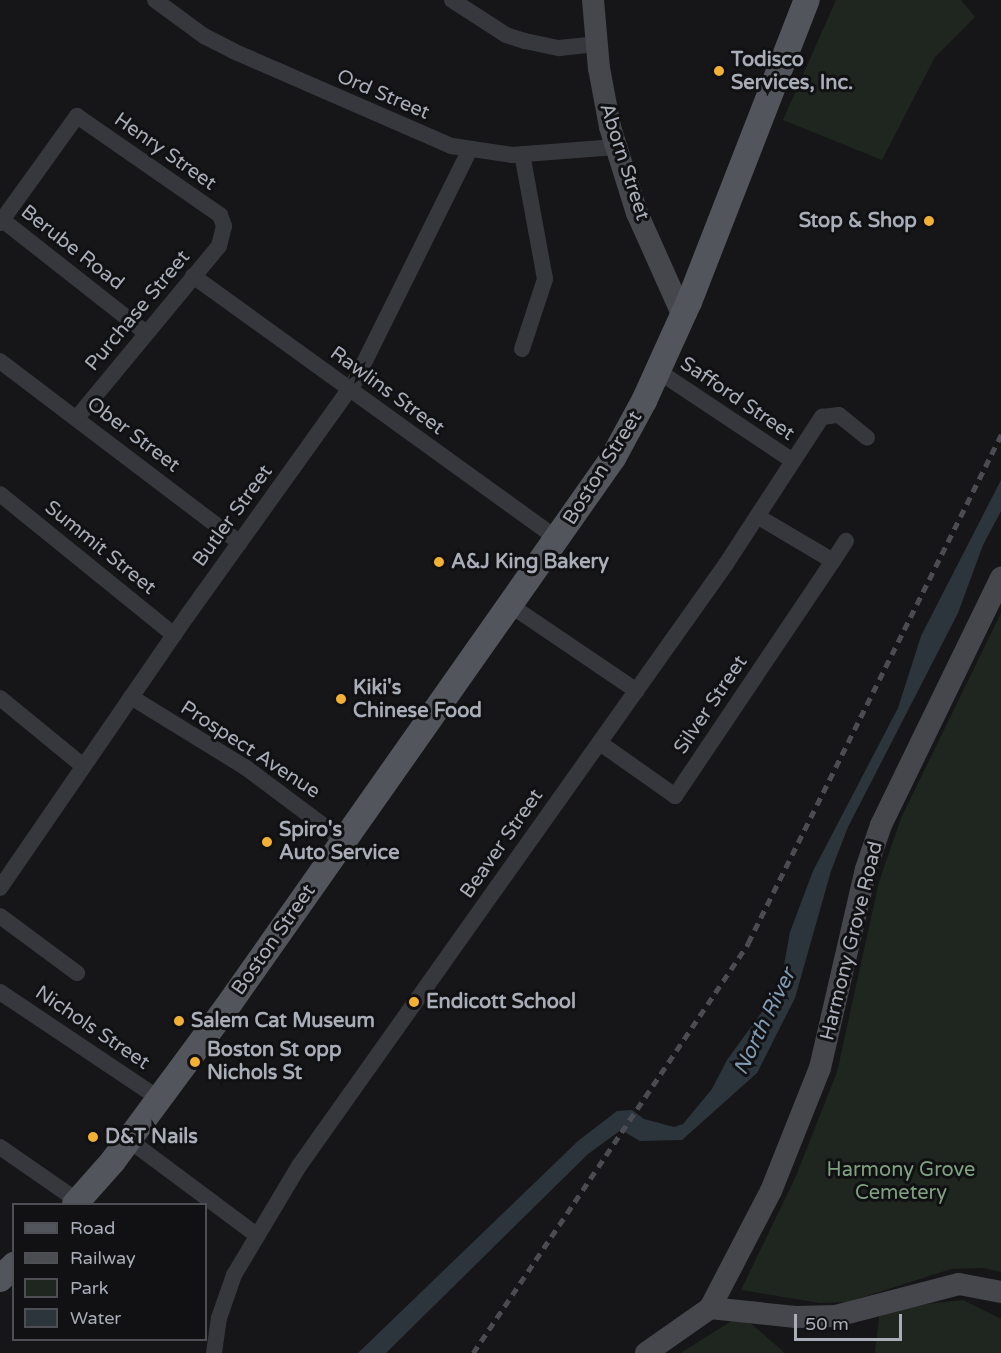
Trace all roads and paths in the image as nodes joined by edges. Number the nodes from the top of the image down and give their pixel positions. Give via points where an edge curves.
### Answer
1 (155, 0) edge
2 (452, 0) edge
3 (593, 0) edge
4 (807, 0) edge
5 (596, 44) junction
6 (616, 147) junction
7 (469, 151) junction
8 (522, 154) junction
9 (1, 220) edge
10 (224, 226) joint
11 (193, 276) junction
12 (683, 316) junction
13 (145, 332) junction
14 (522, 349) dead end
15 (0, 361) edge
16 (658, 371) junction
17 (349, 390) junction
18 (76, 419) junction
19 (867, 438) dead end
20 (793, 461) junction
21 (0, 494) edge
22 (757, 516) junction
23 (558, 539) junction
24 (846, 541) dead end
25 (240, 543) junction
26 (833, 561) junction
27 (1001, 578) edge
28 (510, 605) junction
29 (174, 635) junction
30 (637, 691) junction
31 (131, 697) junction
32 (0, 698) edge
33 (600, 743) junction
34 (83, 766) junction
35 (344, 841) junction
36 (0, 886) edge
37 (0, 916) edge
38 (77, 973) dead end
39 (0, 992) edge
40 (160, 1099) junction
41 (129, 1140) junction
42 (0, 1148) edge
43 (76, 1203) edge
44 (255, 1234) junction
45 (12, 1267) edge
46 (0, 1279) edge
47 (1001, 1292) edge
48 (710, 1308) junction
49 (650, 1352) edge
50 (214, 1353) edge

1 - 7 street, Ord Street via 204,36 233,51 397,125
2 - 5 street via 507,35 525,41 559,48
3 - 5 street, Aborn Street
4 - 12 main road, Boston Street
5 - 6 street, Aborn Street via 603,96
6 - 8 street, Ord Street
6 - 12 street, Aborn Street via 637,213
7 - 8 street, Ord Street
7 - 17 street, Butler Street
8 - 14 street via 545,279
9 - 10 street, Henry Street via 77,116 220,215
9 - 13 street, Berube Road
10 - 11 street, Purchase Street via 219,246
11 - 13 street, Purchase Street
11 - 17 street, Rawlins Street
12 - 16 main road, Boston Street
13 - 18 street, Purchase Street
15 - 18 street, Ober Street
16 - 20 street, Safford Street
16 - 23 main road, Boston Street via 613,458
17 - 23 street, Rawlins Street
17 - 25 street, Butler Street
18 - 25 street, Ober Street
19 - 20 street, Beaver Street via 839,415 822,417
20 - 22 street, Beaver Street
21 - 29 street, Summit Street
22 - 26 street
22 - 30 street, Beaver Street
23 - 28 main road, Boston Street
24 - 26 street, Silver Street
25 - 29 street, Butler Street
26 - 33 street, Silver Street via 675,796
27 - 48 street, Harmony Grove Road via 881,825 864,877 828,1038 807,1106 771,1191
28 - 30 street
28 - 35 main road, Boston Street
29 - 31 street, Butler Street
30 - 33 street, Beaver Street
31 - 34 street, Butler Street
31 - 35 street, Prospect Avenue via 245,767
32 - 34 street
33 - 44 street, Beaver Street via 299,1166
34 - 36 street, Butler Street
35 - 40 main road, Boston Street
37 - 38 street
39 - 40 street, Nichols Street
40 - 41 main road, Boston Street
41 - 43 main road, Boston Street
41 - 44 street
42 - 43 street
44 - 50 street, Beaver Street via 224,1298
45 - 46 main road
47 - 48 street via 959,1284 836,1316 796,1317
48 - 49 street

